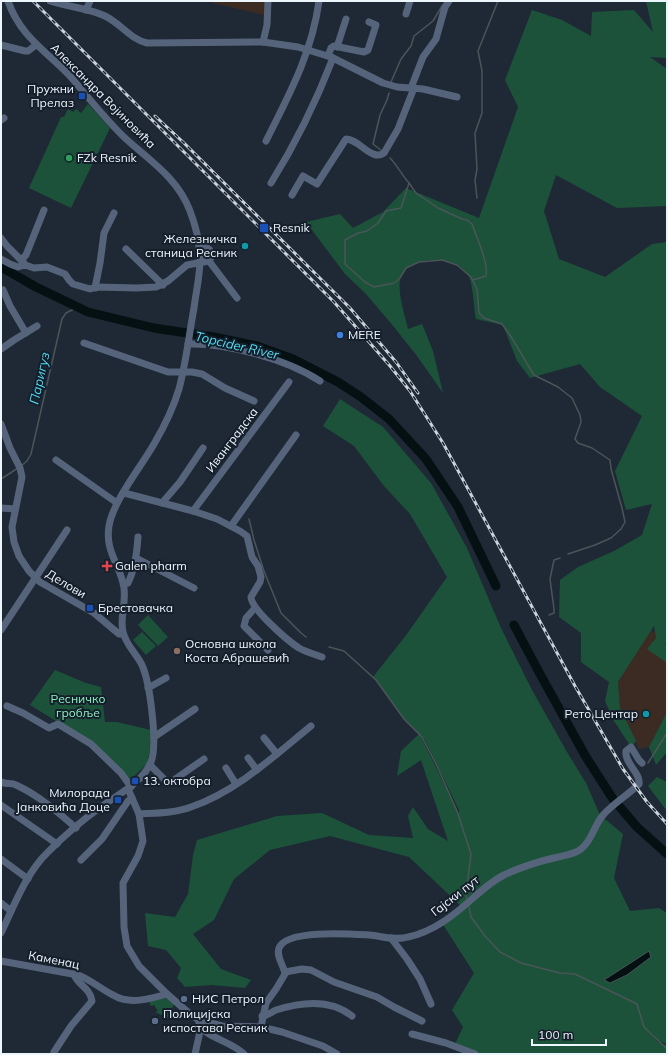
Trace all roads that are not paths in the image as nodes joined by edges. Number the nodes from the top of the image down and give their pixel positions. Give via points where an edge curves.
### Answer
1 (8, 1) edge
2 (50, 1) edge
3 (90, 1) edge
4 (268, 1) edge
5 (319, 1) edge
6 (410, 1) edge
7 (449, 1) edge
8 (86, 10) junction
9 (406, 14) dead end
10 (346, 18) dead end
11 (369, 22) dead end
12 (263, 42) junction
13 (1, 45) edge
14 (36, 45) junction
15 (337, 47) junction
16 (308, 49) junction
17 (330, 57) junction
18 (412, 88) junction
19 (457, 97) dead end
20 (266, 141) dead end
21 (271, 183) dead end
22 (292, 195) dead end
23 (44, 210) dead end
24 (114, 213) dead end
25 (1, 238) edge
26 (199, 246) junction
27 (126, 249) dead end
28 (1, 259) edge
29 (209, 261) junction
30 (23, 263) junction
31 (200, 263) junction
32 (163, 284) junction
33 (95, 288) junction
34 (3, 290) dead end
35 (237, 298) dead end
36 (37, 326) dead end
37 (26, 333) junction
38 (188, 342) junction
39 (84, 343) dead end
40 (1, 349) edge
41 (183, 372) junction
42 (320, 381) dead end
43 (289, 382) dead end
44 (254, 401) dead end
45 (1, 424) edge
46 (296, 435) dead end
47 (4, 442) edge
48 (203, 448) dead end
49 (56, 460) dead end
50 (124, 493) junction
51 (117, 503) junction
52 (162, 503) junction
53 (1, 508) edge
54 (15, 509) junction
55 (193, 511) junction
56 (231, 526) junction
57 (67, 530) dead end
58 (138, 537) dead end
59 (136, 558) junction
60 (36, 578) junction
61 (124, 584) junction
62 (194, 588) dead end
63 (255, 608) junction
64 (2, 626) edge
65 (123, 634) junction
66 (268, 650) dead end
67 (322, 657) dead end
68 (166, 678) dead end
69 (148, 688) junction
70 (8, 706) dead end
71 (194, 709) dead end
72 (311, 726) dead end
73 (154, 737) junction
74 (264, 738) dead end
75 (280, 752) junction
76 (248, 758) dead end
77 (204, 759) dead end
78 (642, 763) dead end
79 (150, 765) junction
80 (226, 768) dead end
81 (256, 770) junction
82 (1, 782) edge
83 (236, 784) junction
84 (129, 788) junction
85 (132, 798) junction
86 (1, 804) edge
87 (139, 814) junction
88 (76, 828) junction
89 (56, 844) junction
90 (1, 858) edge
91 (81, 860) dead end
92 (28, 879) junction
93 (1, 903) edge
94 (11, 912) junction
95 (1, 931) edge
96 (391, 938) junction
97 (1, 961) edge
98 (285, 972) junction
99 (74, 974) junction
100 (167, 994) junction
101 (431, 1004) dead end
102 (262, 1016) junction
103 (352, 1016) dead end
104 (200, 1020) junction
105 (422, 1021) dead end
106 (201, 1027) junction
107 (261, 1027) junction
108 (412, 1034) dead end
109 (54, 1052) dead end
110 (195, 1054) edge
111 (244, 1054) edge
112 (337, 1054) edge
113 (475, 1054) edge

1 - 14 street, Александра Војиновића via 19,24
2 - 8 street
3 - 8 street
4 - 12 street
5 - 16 street
6 - 9 street
7 - 18 street via 436,39 423,57
8 - 12 street via 106,16 137,40 147,43
10 - 15 street
11 - 15 street via 376,25 368,50 364,52
12 - 16 street
13 - 14 street via 25,51
14 - 26 street, Александра Војиновића via 67,73 123,136 173,182 189,208
15 - 17 street via 331,48
16 - 17 street
16 - 20 street via 293,89
17 - 18 street via 383,83
17 - 21 street via 322,87
18 - 19 street
18 - 22 street via 400,123 382,155 376,155 346,139 317,184 303,176
23 - 30 street
24 - 33 street via 104,233
25 - 30 street
26 - 29 street via 210,250 212,256
26 - 31 street, Александра Војиновића
27 - 32 street
28 - 30 street via 20,267
29 - 31 street
29 - 35 street
30 - 33 street via 34,268 47,267 65,274 73,284
31 - 32 street via 187,265
31 - 38 street, Александра Војиновића
32 - 33 street via 146,288
34 - 37 street
36 - 37 street
37 - 40 street
38 - 41 street, Александра Војиновића
38 - 42 street via 252,353 288,364
39 - 41 street via 168,372
41 - 44 street via 202,374
41 - 50 street, Александра Војиновића via 167,419
43 - 55 street, Иванградска
45 - 47 street, Делови
46 - 56 street
47 - 54 street, Делови via 20,468 22,481
48 - 52 street
49 - 51 street
50 - 51 street, Александра Војиновића
50 - 52 street
51 - 61 street, Александра Војиновића via 109,525 108,541 110,554
52 - 55 street
53 - 54 street
54 - 60 street, Делови via 12,527 14,542 19,556
55 - 56 street
56 - 63 street via 247,536 252,557 261,574 260,582 251,597
57 - 60 street
58 - 59 street
59 - 61 street via 128,583
59 - 62 street
60 - 64 street
60 - 65 street, Делови via 94,613 119,634
61 - 65 street, Александра Војиновића
63 - 66 street via 246,618 244,626
63 - 67 street via 293,644
65 - 69 street via 142,665
68 - 69 street
69 - 73 street
70 - 84 street via 49,728 58,724 91,744 121,773
71 - 73 street
72 - 75 street
73 - 79 street
74 - 75 street
75 - 81 street
76 - 81 street
77 - 79 street via 168,783
78 - 96 street, Гајски пут via 631,747 626,751 639,784 604,814 588,842 580,850 534,863 504,875 432,928 408,938
79 - 84 street
80 - 83 street
81 - 83 street
82 - 88 street via 16,785 41,800
83 - 87 street via 221,794 191,807
84 - 85 street
84 - 88 street via 97,809
85 - 87 street
85 - 91 street via 102,839
86 - 89 street
87 - 100 street via 142,846 123,887 125,933 136,962
88 - 89 street
89 - 92 street via 37,864
90 - 92 street
92 - 94 street
93 - 94 street
94 - 95 street
96 - 98 street, Гајски пут via 307,934 294,937 279,949
96 - 101 street via 416,972
97 - 99 street, Каменац
98 - 102 street via 266,1003
98 - 105 street via 311,970 334,982 377,997
99 - 100 street, Каменац via 126,1000 148,999
99 - 109 street via 87,989 92,1001
100 - 104 street
102 - 103 street via 282,1009 313,1004 332,1005
102 - 107 street
104 - 106 street
104 - 107 street via 222,1026
106 - 110 street
106 - 111 street
107 - 112 street via 315,1043
108 - 113 street

